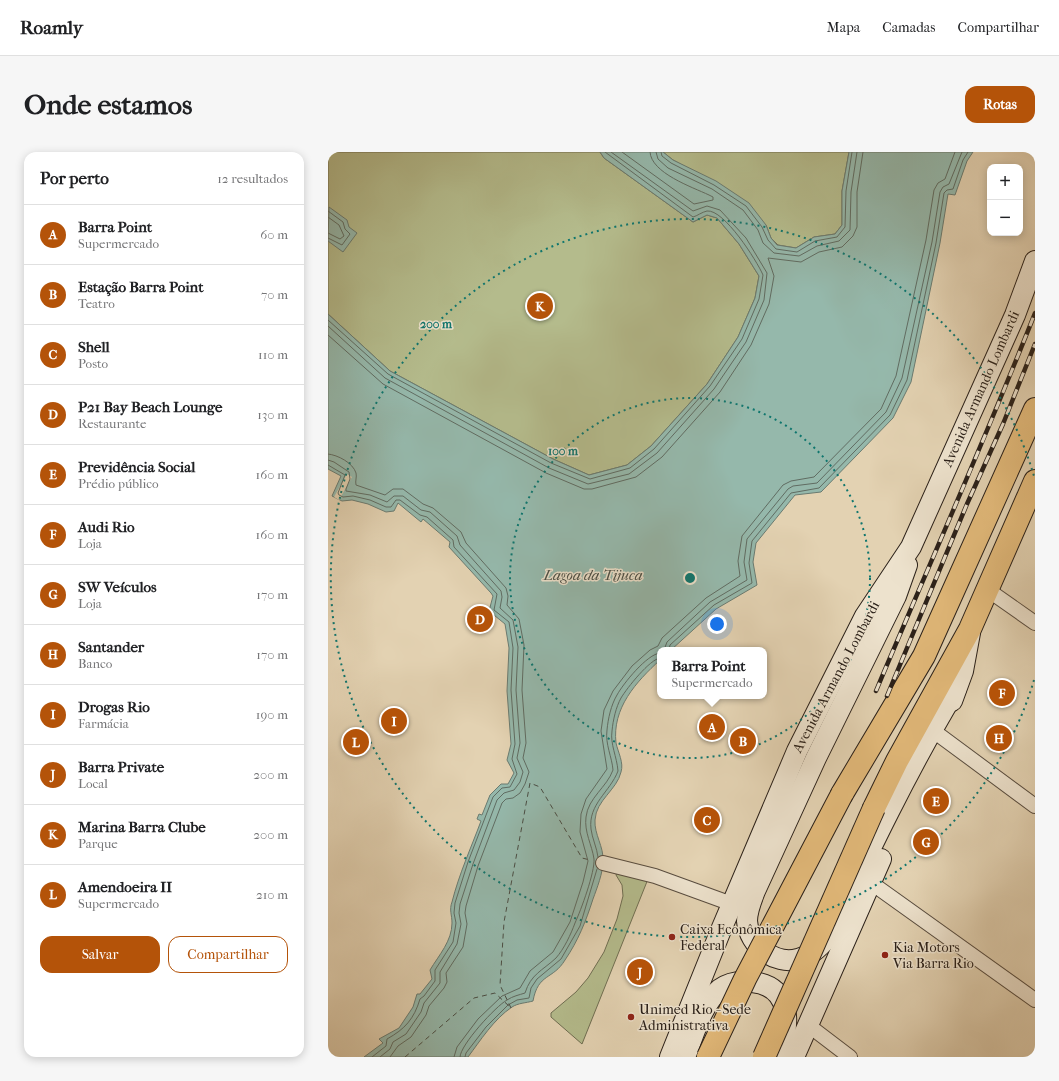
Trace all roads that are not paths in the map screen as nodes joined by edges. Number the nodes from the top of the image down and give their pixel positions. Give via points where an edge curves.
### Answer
1 (1035, 260) edge
2 (1035, 409) edge
3 (1035, 481) edge
4 (910, 547) junction
5 (988, 590) junction
6 (1035, 623) edge
7 (970, 629) junction
8 (956, 689) junction
9 (939, 735) junction
10 (1035, 806) edge
11 (603, 863) dead end
12 (870, 882) junction
13 (732, 904) junction
14 (1035, 1000) edge
15 (808, 1025) junction
16 (670, 1057) edge
17 (685, 1057) edge
18 (708, 1057) edge
19 (764, 1057) edge
20 (778, 1057) edge
21 (794, 1057) edge
22 (850, 1057) edge

1 - 4 main road, Avenida Armando Lombardi via 1015,315
2 - 18 highway, bridge via 924,656 842,794 745,979
3 - 5 highway
4 - 8 main road via 905,575 896,596 774,847 749,908 749,931 757,946 766,953 786,960 799,959 820,947 828,937 889,812
4 - 13 main road, Avenida Armando Lombardi via 865,616 828,686 794,758
5 - 6 street
5 - 7 highway
7 - 8 main road via 968,650
7 - 19 highway, bridge via 900,754 874,808
8 - 9 main road
9 - 10 street
9 - 12 main road
11 - 13 street via 655,876
12 - 14 street
12 - 15 main road
13 - 16 main road, Avenida Armando Lombardi
15 - 21 main road
15 - 22 street
17 - 20 main road via 711,999 721,988 744,981 758,982 772,988 781,996 786,1009 786,1030

